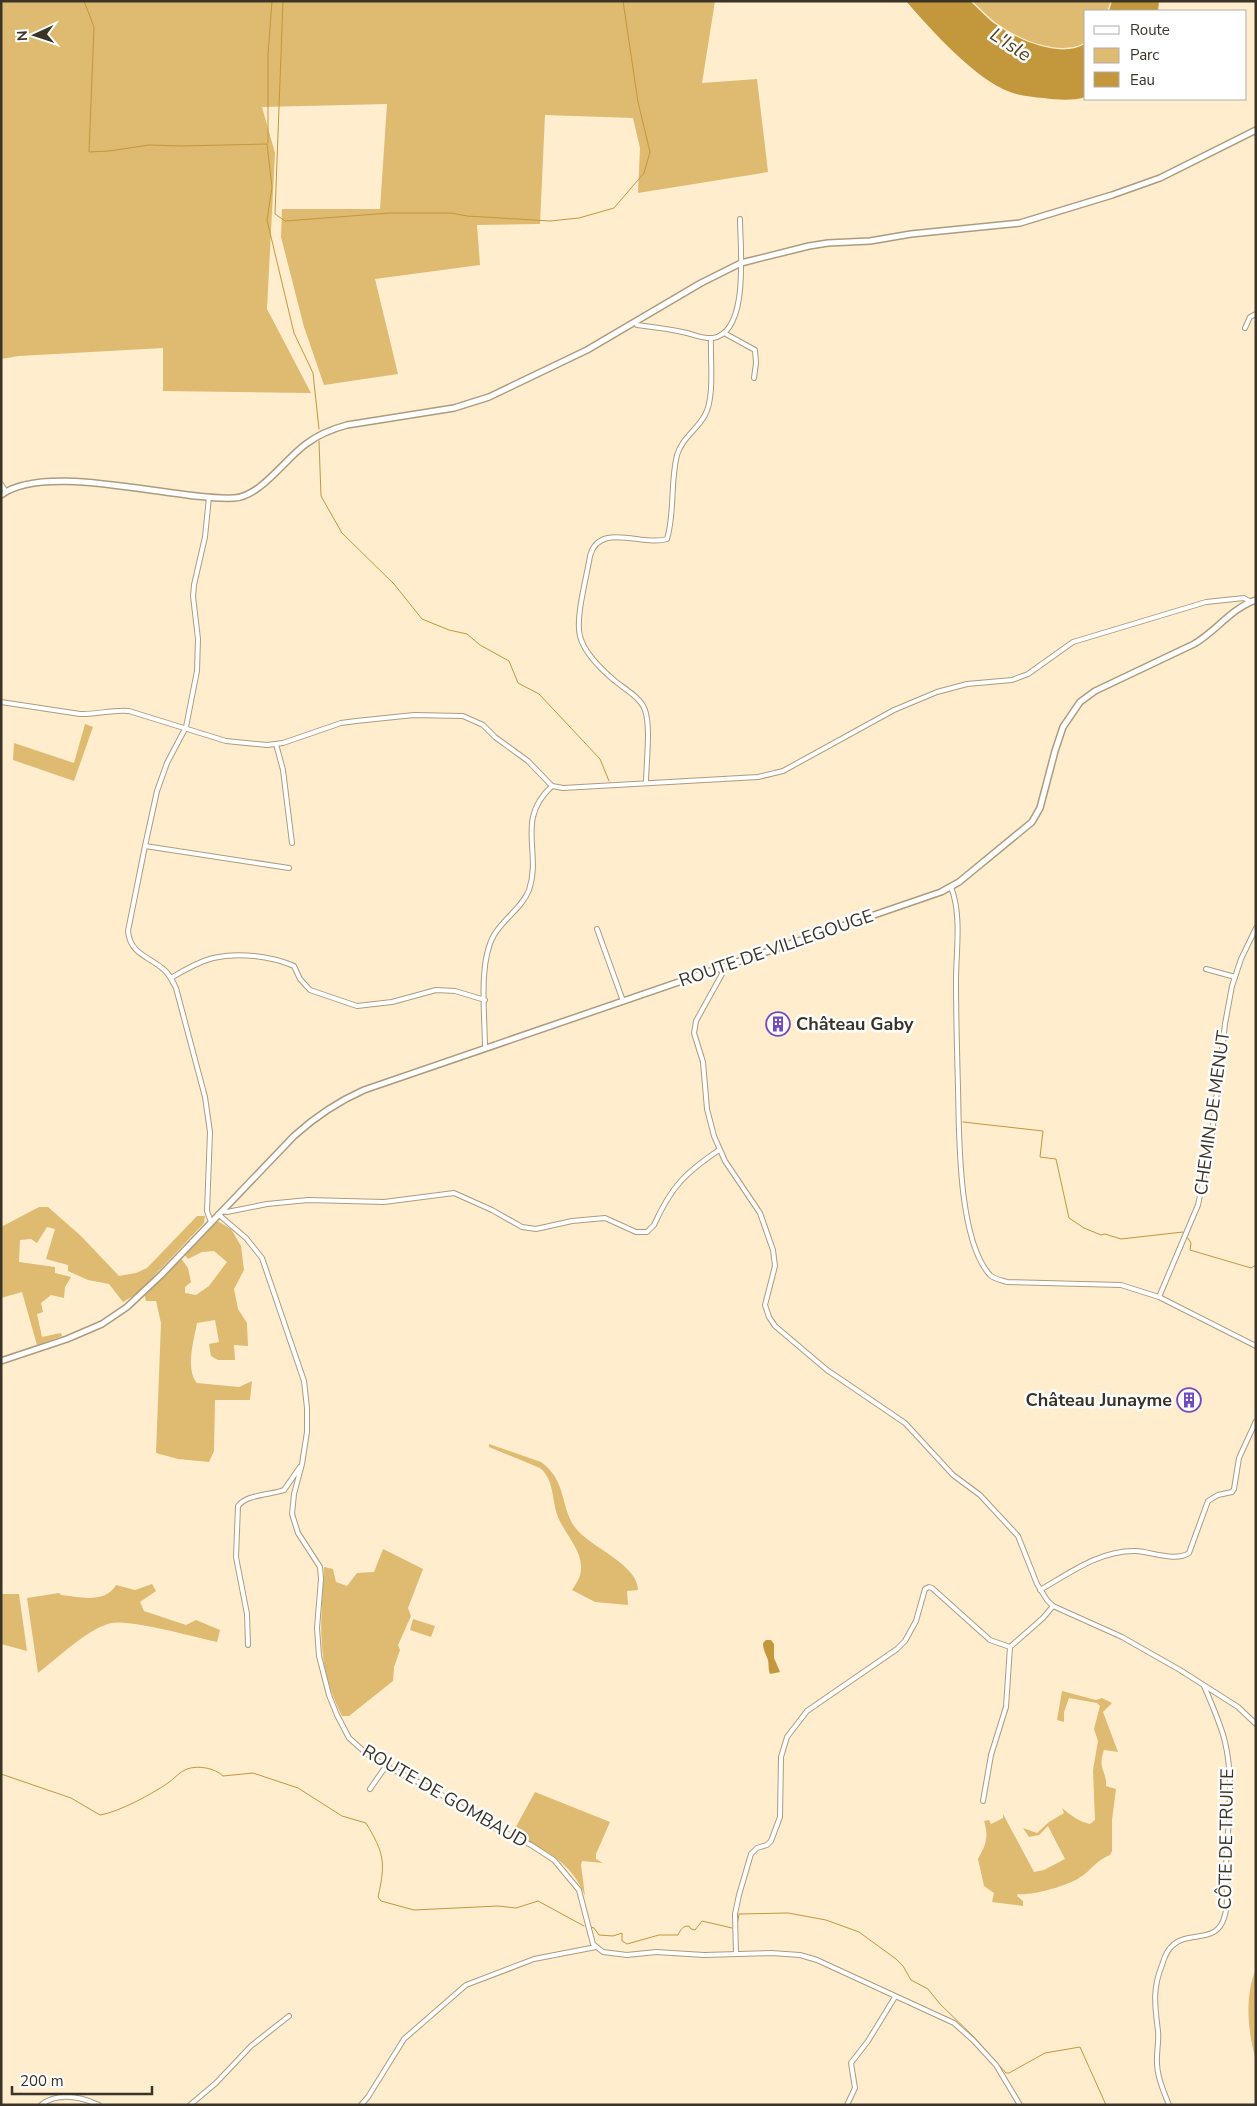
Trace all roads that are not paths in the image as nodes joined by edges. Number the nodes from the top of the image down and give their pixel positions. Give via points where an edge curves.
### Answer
1 (1256, 130) edge
2 (740, 218) dead end
3 (741, 264) junction
4 (1256, 314) edge
5 (635, 322) junction
6 (1245, 328) dead end
7 (724, 333) junction
8 (710, 338) junction
9 (754, 378) dead end
10 (1, 484) edge
11 (4, 493) edge
12 (210, 497) junction
13 (1254, 601) edge
14 (1, 702) edge
15 (186, 727) junction
16 (276, 744) junction
17 (646, 783) junction
18 (552, 786) junction
19 (292, 843) dead end
20 (144, 846) junction
21 (289, 868) dead end
22 (951, 887) junction
23 (1256, 928) edge
24 (597, 929) dead end
25 (721, 967) junction
26 (1206, 969) dead end
27 (1235, 977) junction
28 (171, 978) junction
29 (484, 1000) junction
30 (623, 1001) junction
31 (485, 1048) junction
32 (719, 1150) junction
33 (220, 1212) junction
34 (211, 1222) junction
35 (1160, 1297) junction
36 (1256, 1346) edge
37 (1, 1361) edge
38 (1256, 1421) edge
39 (302, 1464) junction
40 (284, 1490) junction
41 (294, 1494) junction
42 (1040, 1590) junction
43 (1053, 1606) junction
44 (248, 1645) dead end
45 (1010, 1647) junction
46 (1204, 1686) junction
47 (1256, 1724) edge
48 (386, 1766) junction
49 (370, 1789) dead end
50 (983, 1801) dead end
51 (596, 1947) junction
52 (736, 1954) junction
53 (895, 1997) junction
54 (289, 2016) dead end
55 (41, 2105) edge
56 (99, 2105) edge
57 (190, 2105) edge
58 (361, 2105) edge
59 (848, 2105) edge
60 (1020, 2105) edge
61 (1169, 2105) edge

1 - 3 street via 1160,178 1020,223 828,243
2 - 3 street
3 - 5 street via 701,283
3 - 7 street via 738,306
4 - 6 street via 1250,317
5 - 8 street via 637,325
5 - 12 street via 587,350 489,397 454,408 330,430 304,445 256,490 245,496
7 - 8 street
7 - 9 street via 755,350
8 - 17 street via 710,400 702,420 678,453 667,539 659,542 613,537 598,542 590,556 579,623 587,652 645,709
10 - 11 street
11 - 12 street via 21,485 36,483 104,483 166,494
12 - 15 street via 194,584 198,654
13 - 17 street via 1244,598 1206,602 1073,642 1028,674 1012,680 965,685 938,692 894,710 783,771 758,777
13 - 22 street, ROUTE DE VILLEGOUGE via 1242,606 1194,644 1095,690 1080,702 1063,727 1037,815 1027,827
14 - 15 street via 91,715 129,711
15 - 16 street via 226,741
15 - 20 street via 162,776
16 - 18 street via 356,721 414,715 463,716 483,725 528,761
16 - 19 street via 283,770
17 - 18 street
18 - 29 street via 540,799 532,818 532,870 528,890 490,944
20 - 21 street
20 - 28 street via 129,922 129,938 135,950 161,967
22 - 25 street, ROUTE DE VILLEGOUGE
22 - 35 street via 956,916 960,1172 969,1224 984,1267 992,1277 1007,1282 1121,1286
23 - 27 street, CHEMIN DE MENUT
24 - 30 street
25 - 30 street, ROUTE DE VILLEGOUGE
25 - 32 street via 722,974 696,1021 694,1033 704,1062 706,1110
26 - 27 street
27 - 35 street, CHEMIN DE MENUT via 1225,1024 1211,1142 1198,1205
28 - 29 street via 214,958 238,956 280,960 294,966 310,990 356,1006 392,1002 436,990 455,991
28 - 34 street via 204,1097 210,1132 207,1211
29 - 31 street
30 - 31 street, ROUTE DE VILLEGOUGE
31 - 33 street, ROUTE DE VILLEGOUGE via 364,1090 328,1108 294,1136
32 - 33 street via 676,1185 647,1232 628,1230 605,1218 542,1228 522,1227 454,1193 384,1202 308,1200
32 - 42 street via 760,1213 773,1250 775,1266 766,1305 769,1317 784,1334 836,1377 905,1423 953,1475 980,1495 1018,1536
33 - 34 street, ROUTE DE VILLEGOUGE
33 - 39 street, ROUTE DE GOMBAUD via 262,1258 299,1363 307,1408
34 - 37 street, ROUTE DE VILLEGOUGE via 134,1300 102,1324
35 - 36 street
38 - 42 street via 1239,1458 1232,1492 1218,1494 1208,1501 1189,1552 1180,1557 1141,1552 1111,1553
39 - 40 street
39 - 41 street, ROUTE DE GOMBAUD
40 - 41 street
40 - 44 street via 249,1499 238,1506 236,1557
41 - 48 street, ROUTE DE GOMBAUD via 294,1522 320,1567 318,1643 329,1695 349,1738
42 - 43 street
43 - 45 street
43 - 46 street via 1122,1636
45 - 50 street via 1006,1707 991,1755
45 - 52 street via 990,1640 929,1587 925,1589 916,1621 906,1641 822,1699 799,1719 783,1744 778,1825 771,1841 751,1854 739,1895 735,1921
46 - 47 street via 1238,1707
46 - 61 street, CÔTE DE TRUITE via 1225,1741 1229,1768 1227,1900 1221,1926 1208,1935 1183,1939 1173,1945 1157,1978 1154,1995 1157,2059 1160,2081
48 - 49 street
48 - 51 street, ROUTE DE GOMBAUD via 554,1860 578,1890
51 - 52 street via 614,1955 656,1952
51 - 58 street via 534,1958 466,1985 404,2039
52 - 53 street via 800,1955 838,1969
53 - 59 street via 851,2063 855,2088
53 - 60 street via 945,2018 960,2028 996,2065
54 - 57 street via 251,2046 216,2084
55 - 56 street via 68,2097

